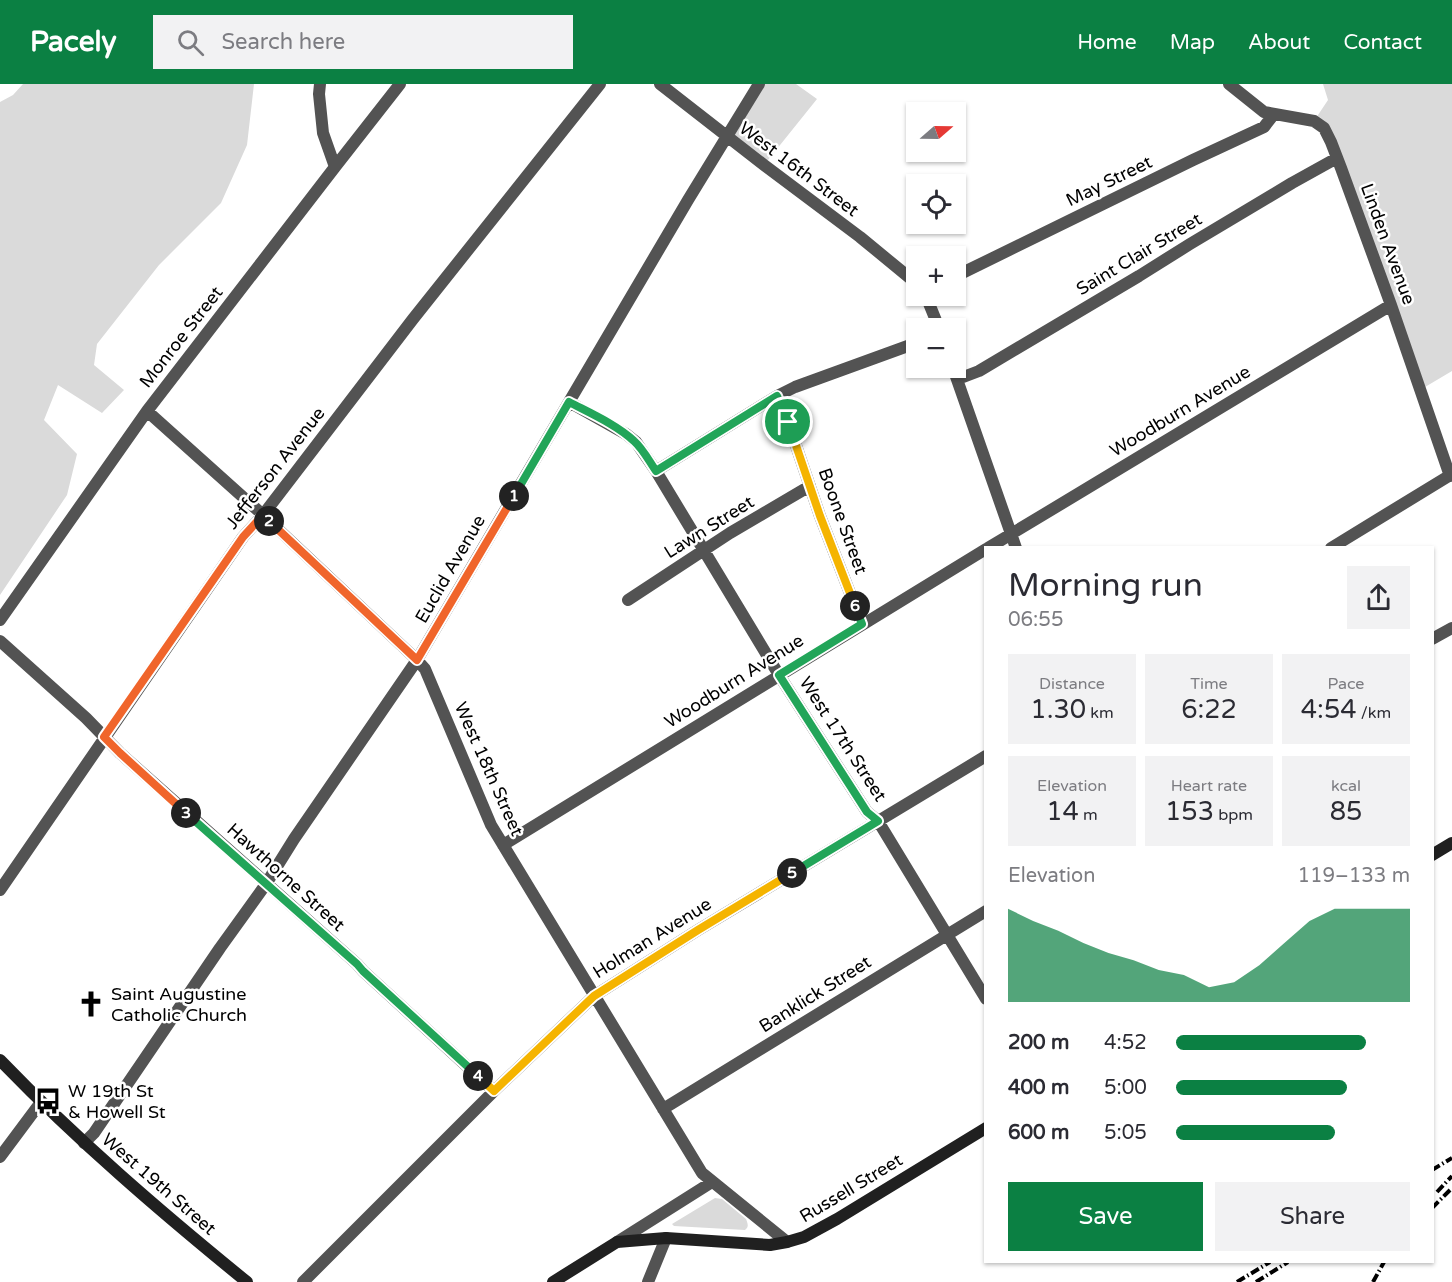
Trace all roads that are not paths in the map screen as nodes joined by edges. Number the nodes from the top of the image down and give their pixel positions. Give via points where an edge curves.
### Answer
1 (320, 84) edge
2 (400, 84) edge
3 (600, 84) edge
4 (660, 84) edge
5 (759, 84) edge
6 (1229, 84) edge
7 (1274, 114) junction
8 (727, 137) junction
9 (1337, 158) junction
10 (335, 167) junction
11 (966, 271) edge
12 (906, 275) edge
13 (1391, 305) junction
14 (906, 347) edge
15 (966, 372) edge
16 (958, 378) edge
17 (777, 396) junction
18 (569, 402) junction
19 (147, 411) junction
20 (656, 471) junction
21 (1451, 475) edge
22 (810, 486) junction
23 (263, 515) junction
24 (1011, 534) junction
25 (990, 546) edge
26 (1015, 546) edge
27 (1333, 546) edge
28 (703, 550) junction
29 (984, 550) edge
30 (628, 600) dead end
31 (0, 620) edge
32 (862, 624) junction
33 (1452, 628) edge
34 (1434, 638) edge
35 (0, 641) edge
36 (417, 660) junction
37 (779, 675) junction
38 (104, 737) junction
39 (984, 757) edge
40 (878, 821) junction
41 (1452, 843) edge
42 (502, 845) junction
43 (1434, 854) edge
44 (266, 884) junction
45 (0, 890) edge
46 (984, 911) edge
47 (946, 934) junction
48 (594, 996) junction
49 (984, 996) edge
50 (0, 1060) edge
51 (494, 1091) junction
52 (40, 1102) junction
53 (663, 1109) junction
54 (984, 1129) edge
55 (84, 1143) junction
56 (0, 1157) edge
57 (712, 1182) junction
58 (666, 1238) junction
59 (617, 1242) junction
60 (787, 1242) junction
61 (247, 1282) edge
62 (303, 1282) edge
63 (553, 1282) edge
64 (648, 1282) edge

1 - 10 street via 323,133
2 - 10 street, Monroe Street
3 - 23 street, Jefferson Avenue
4 - 8 street, West 16th Street
5 - 8 street, Euclid Avenue
6 - 7 street, Linden Avenue via 1264,112
7 - 9 street, Linden Avenue via 1314,121 1324,128
7 - 11 street, May Street via 1264,127
8 - 12 street, West 16th Street
8 - 18 street, Euclid Avenue
9 - 13 street, Linden Avenue
9 - 15 street, Saint Clair Street via 979,371
10 - 19 street, Monroe Street
13 - 21 street, Linden Avenue
13 - 24 street, Woodburn Avenue
14 - 17 street
16 - 24 street
17 - 20 street
17 - 22 street, Boone Street
18 - 20 street, West 17th Street via 626,434
18 - 36 street, Euclid Avenue
19 - 23 street, West 18th Street
19 - 31 street, Monroe Street
20 - 28 street, West 17th Street
21 - 27 street
22 - 28 street, Lawn Street
22 - 32 street, Boone Street
23 - 36 street, West 18th Street
23 - 38 street, Jefferson Avenue via 243,537
24 - 25 street, Woodburn Avenue
24 - 26 street
28 - 30 street, Lawn Street
28 - 37 street, West 17th Street
29 - 32 street, Woodburn Avenue
32 - 37 street, Woodburn Avenue
33 - 34 street
35 - 38 street, Hawthorne Street
36 - 42 street, West 18th Street via 425,669
36 - 44 street, Euclid Avenue
37 - 40 street, West 17th Street via 867,812
37 - 42 street, Woodburn Avenue
38 - 44 street, Hawthorne Street
38 - 45 street, Jefferson Avenue
39 - 40 street, Holman Avenue
40 - 47 street, West 17th Street
40 - 48 street, Holman Avenue
41 - 43 street
42 - 48 street, West 18th Street
44 - 51 street, Hawthorne Street
44 - 55 street, Euclid Avenue
46 - 47 street, Banklick Street
47 - 49 street, West 17th Street
47 - 53 street, Banklick Street
48 - 51 street, Holman Avenue
48 - 53 street, West 18th Street
50 - 52 street, West 19th Street
51 - 62 street, Holman Avenue
52 - 55 street, West 19th Street
52 - 56 street
53 - 57 street, West 18th Street via 702,1173
54 - 60 street, Russell Street via 837,1219
55 - 61 street, West 19th Street
57 - 59 street, Russell Street
57 - 60 street, West 18th Street
58 - 59 street, Russell Street
58 - 60 street, Russell Street via 770,1245
58 - 64 street
59 - 63 street, Russell Street

